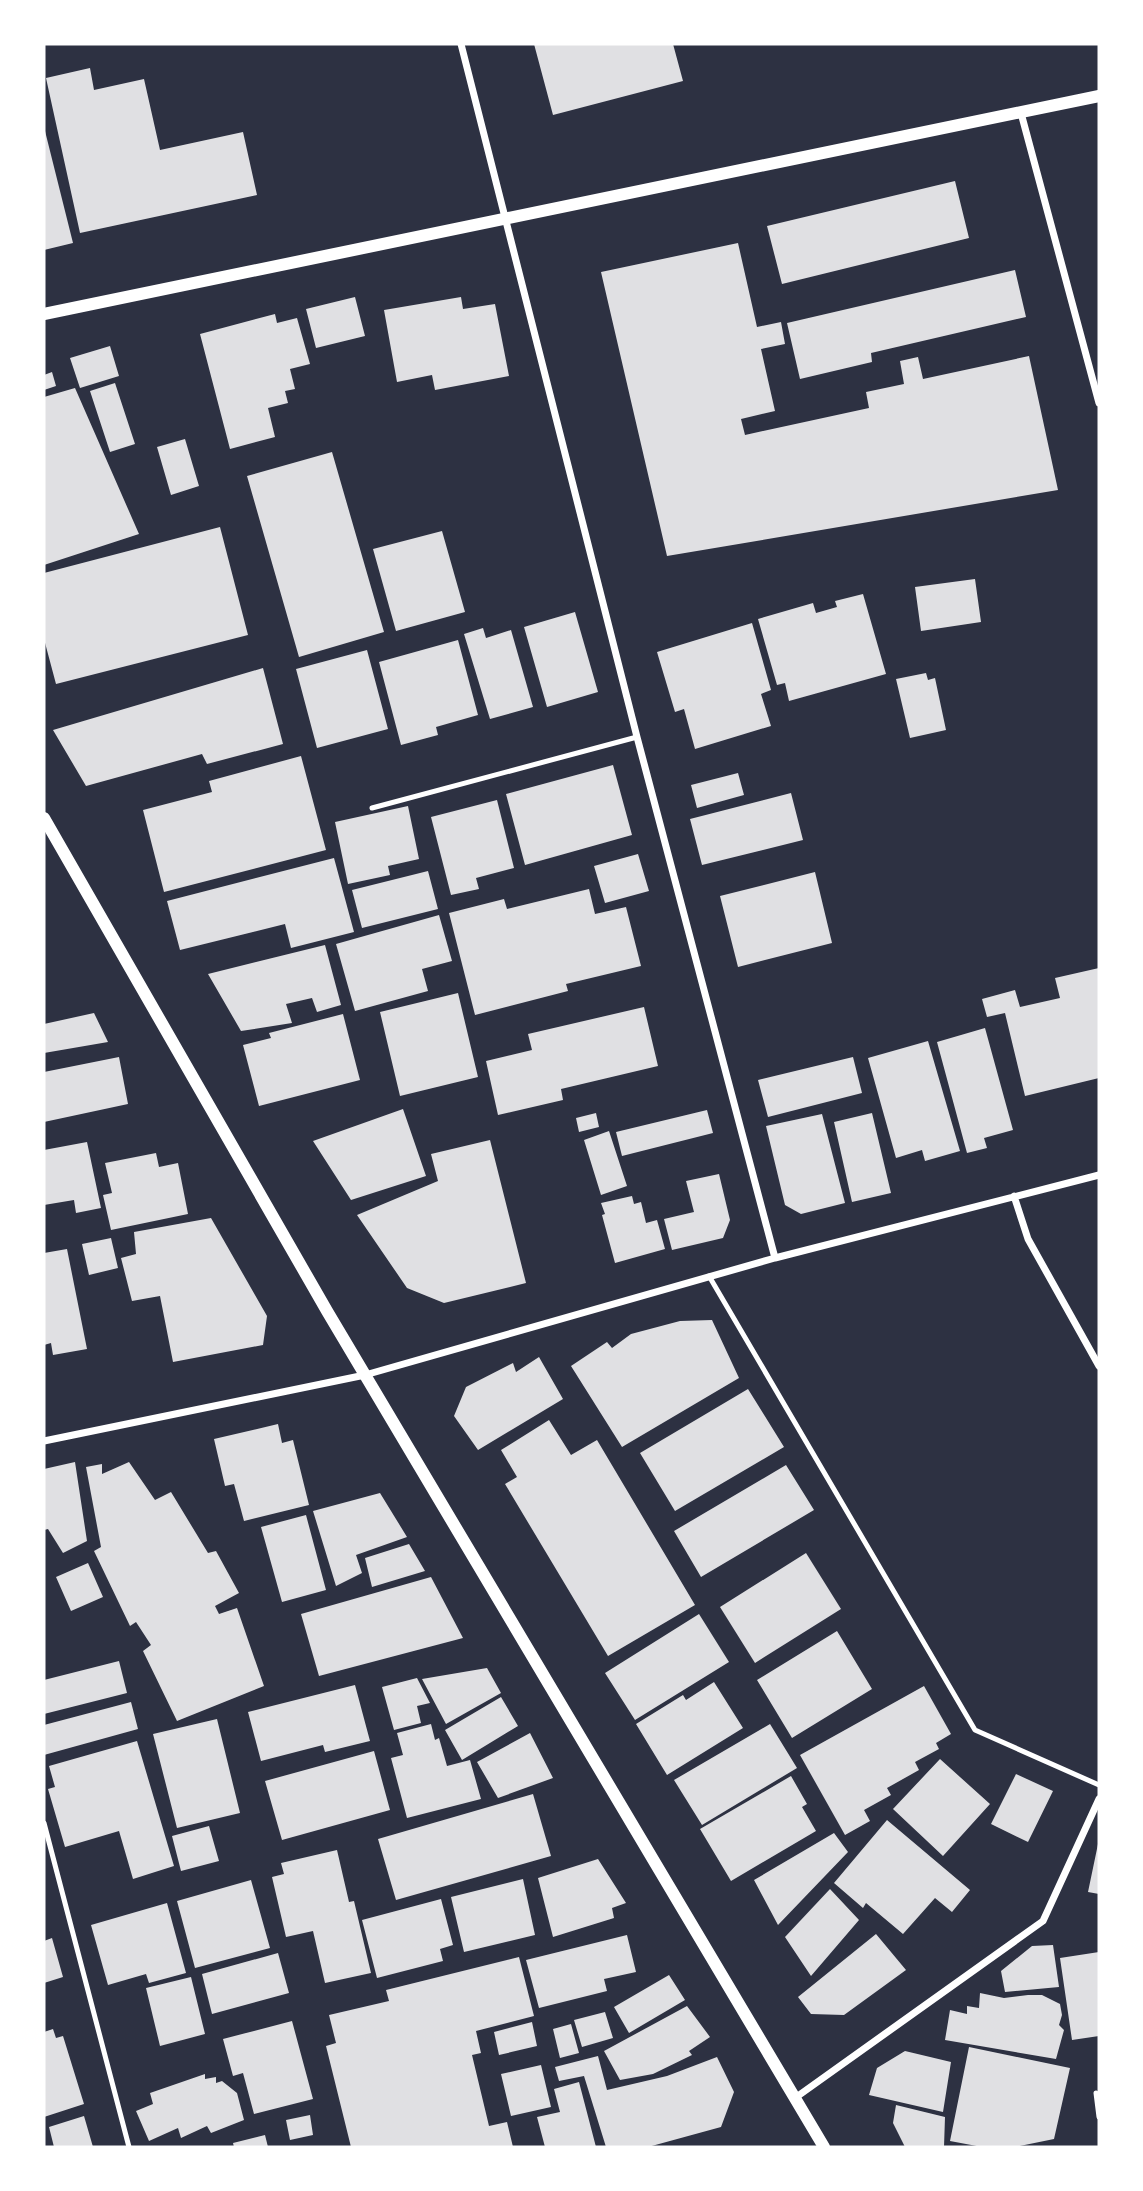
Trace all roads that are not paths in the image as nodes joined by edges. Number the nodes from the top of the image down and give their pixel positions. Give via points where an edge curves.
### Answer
1 (461, 44) edge
2 (1099, 96) edge
3 (1021, 113) junction
4 (506, 217) junction
5 (44, 314) edge
6 (1099, 403) edge
7 (637, 737) junction
8 (372, 808) dead end
9 (44, 818) edge
10 (1099, 1175) edge
11 (1014, 1196) junction
12 (775, 1258) junction
13 (709, 1276) junction
14 (1099, 1366) edge
15 (365, 1376) junction
16 (44, 1441) edge
17 (1099, 1785) edge
18 (1099, 1799) edge
19 (44, 1824) edge
20 (1096, 2093) dead end
21 (795, 2098) junction
22 (1099, 2117) edge
23 (820, 2146) edge
24 (129, 2147) edge

1 - 4 street
2 - 3 street
3 - 4 street
3 - 6 street
4 - 5 street
4 - 7 street
7 - 8 lane
7 - 12 street
9 - 15 street
10 - 11 street
11 - 12 street
11 - 14 street via 1028,1240
12 - 13 street
13 - 15 street
13 - 17 lane via 975,1730
15 - 16 street
15 - 21 street
18 - 21 street via 1043,1921
19 - 24 lane
20 - 22 lane
21 - 23 street

